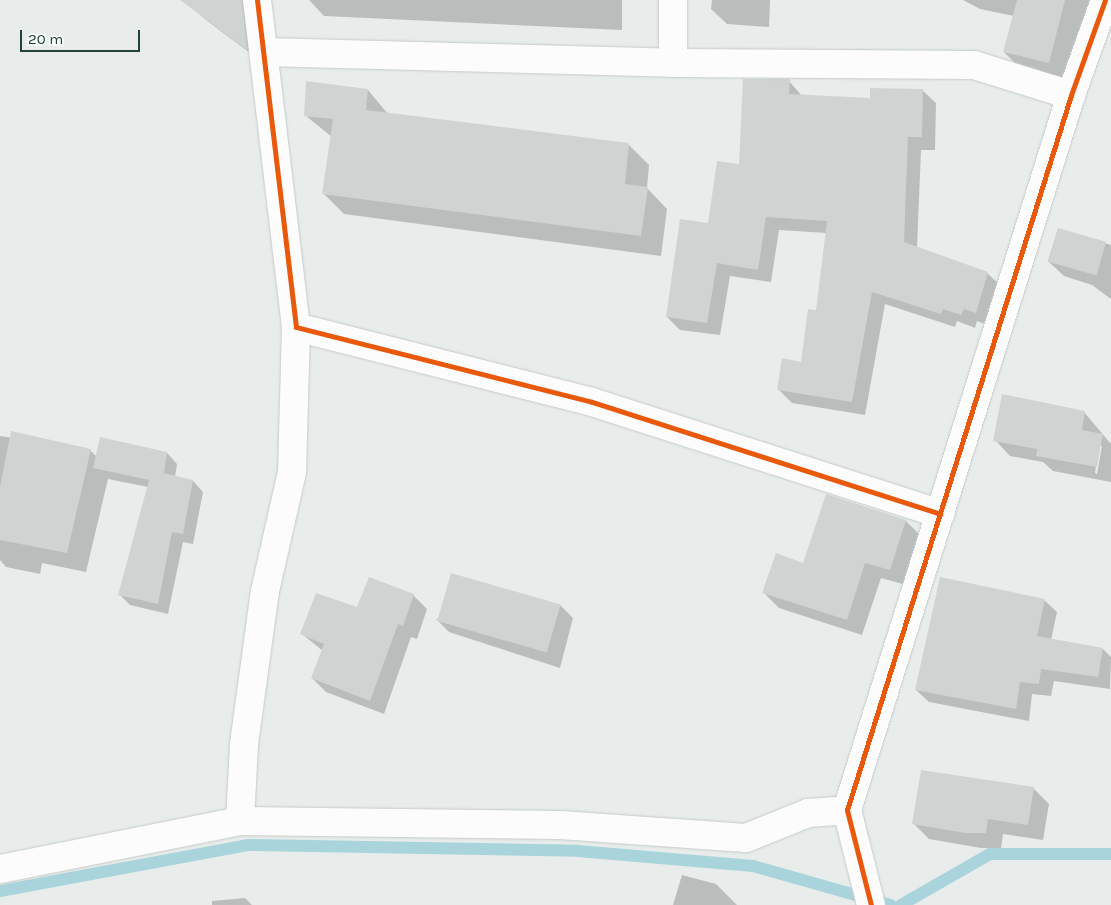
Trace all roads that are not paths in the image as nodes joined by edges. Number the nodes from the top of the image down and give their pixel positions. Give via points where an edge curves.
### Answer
1 (257, 0) edge
2 (673, 0) edge
3 (1106, 0) edge
4 (265, 52) junction
5 (673, 63) junction
6 (1071, 95) junction
7 (296, 327) junction
8 (940, 514) junction
9 (847, 810) junction
10 (240, 821) junction
11 (0, 868) edge
12 (872, 905) edge

1 - 4 street
2 - 5 street
3 - 6 street
4 - 5 street
4 - 7 street
5 - 6 street via 974,65
6 - 8 street
7 - 8 street via 592,402
7 - 10 street via 292,472 265,591 244,744
8 - 9 street
9 - 10 street via 808,813 746,838 560,825
9 - 12 street
10 - 11 street

